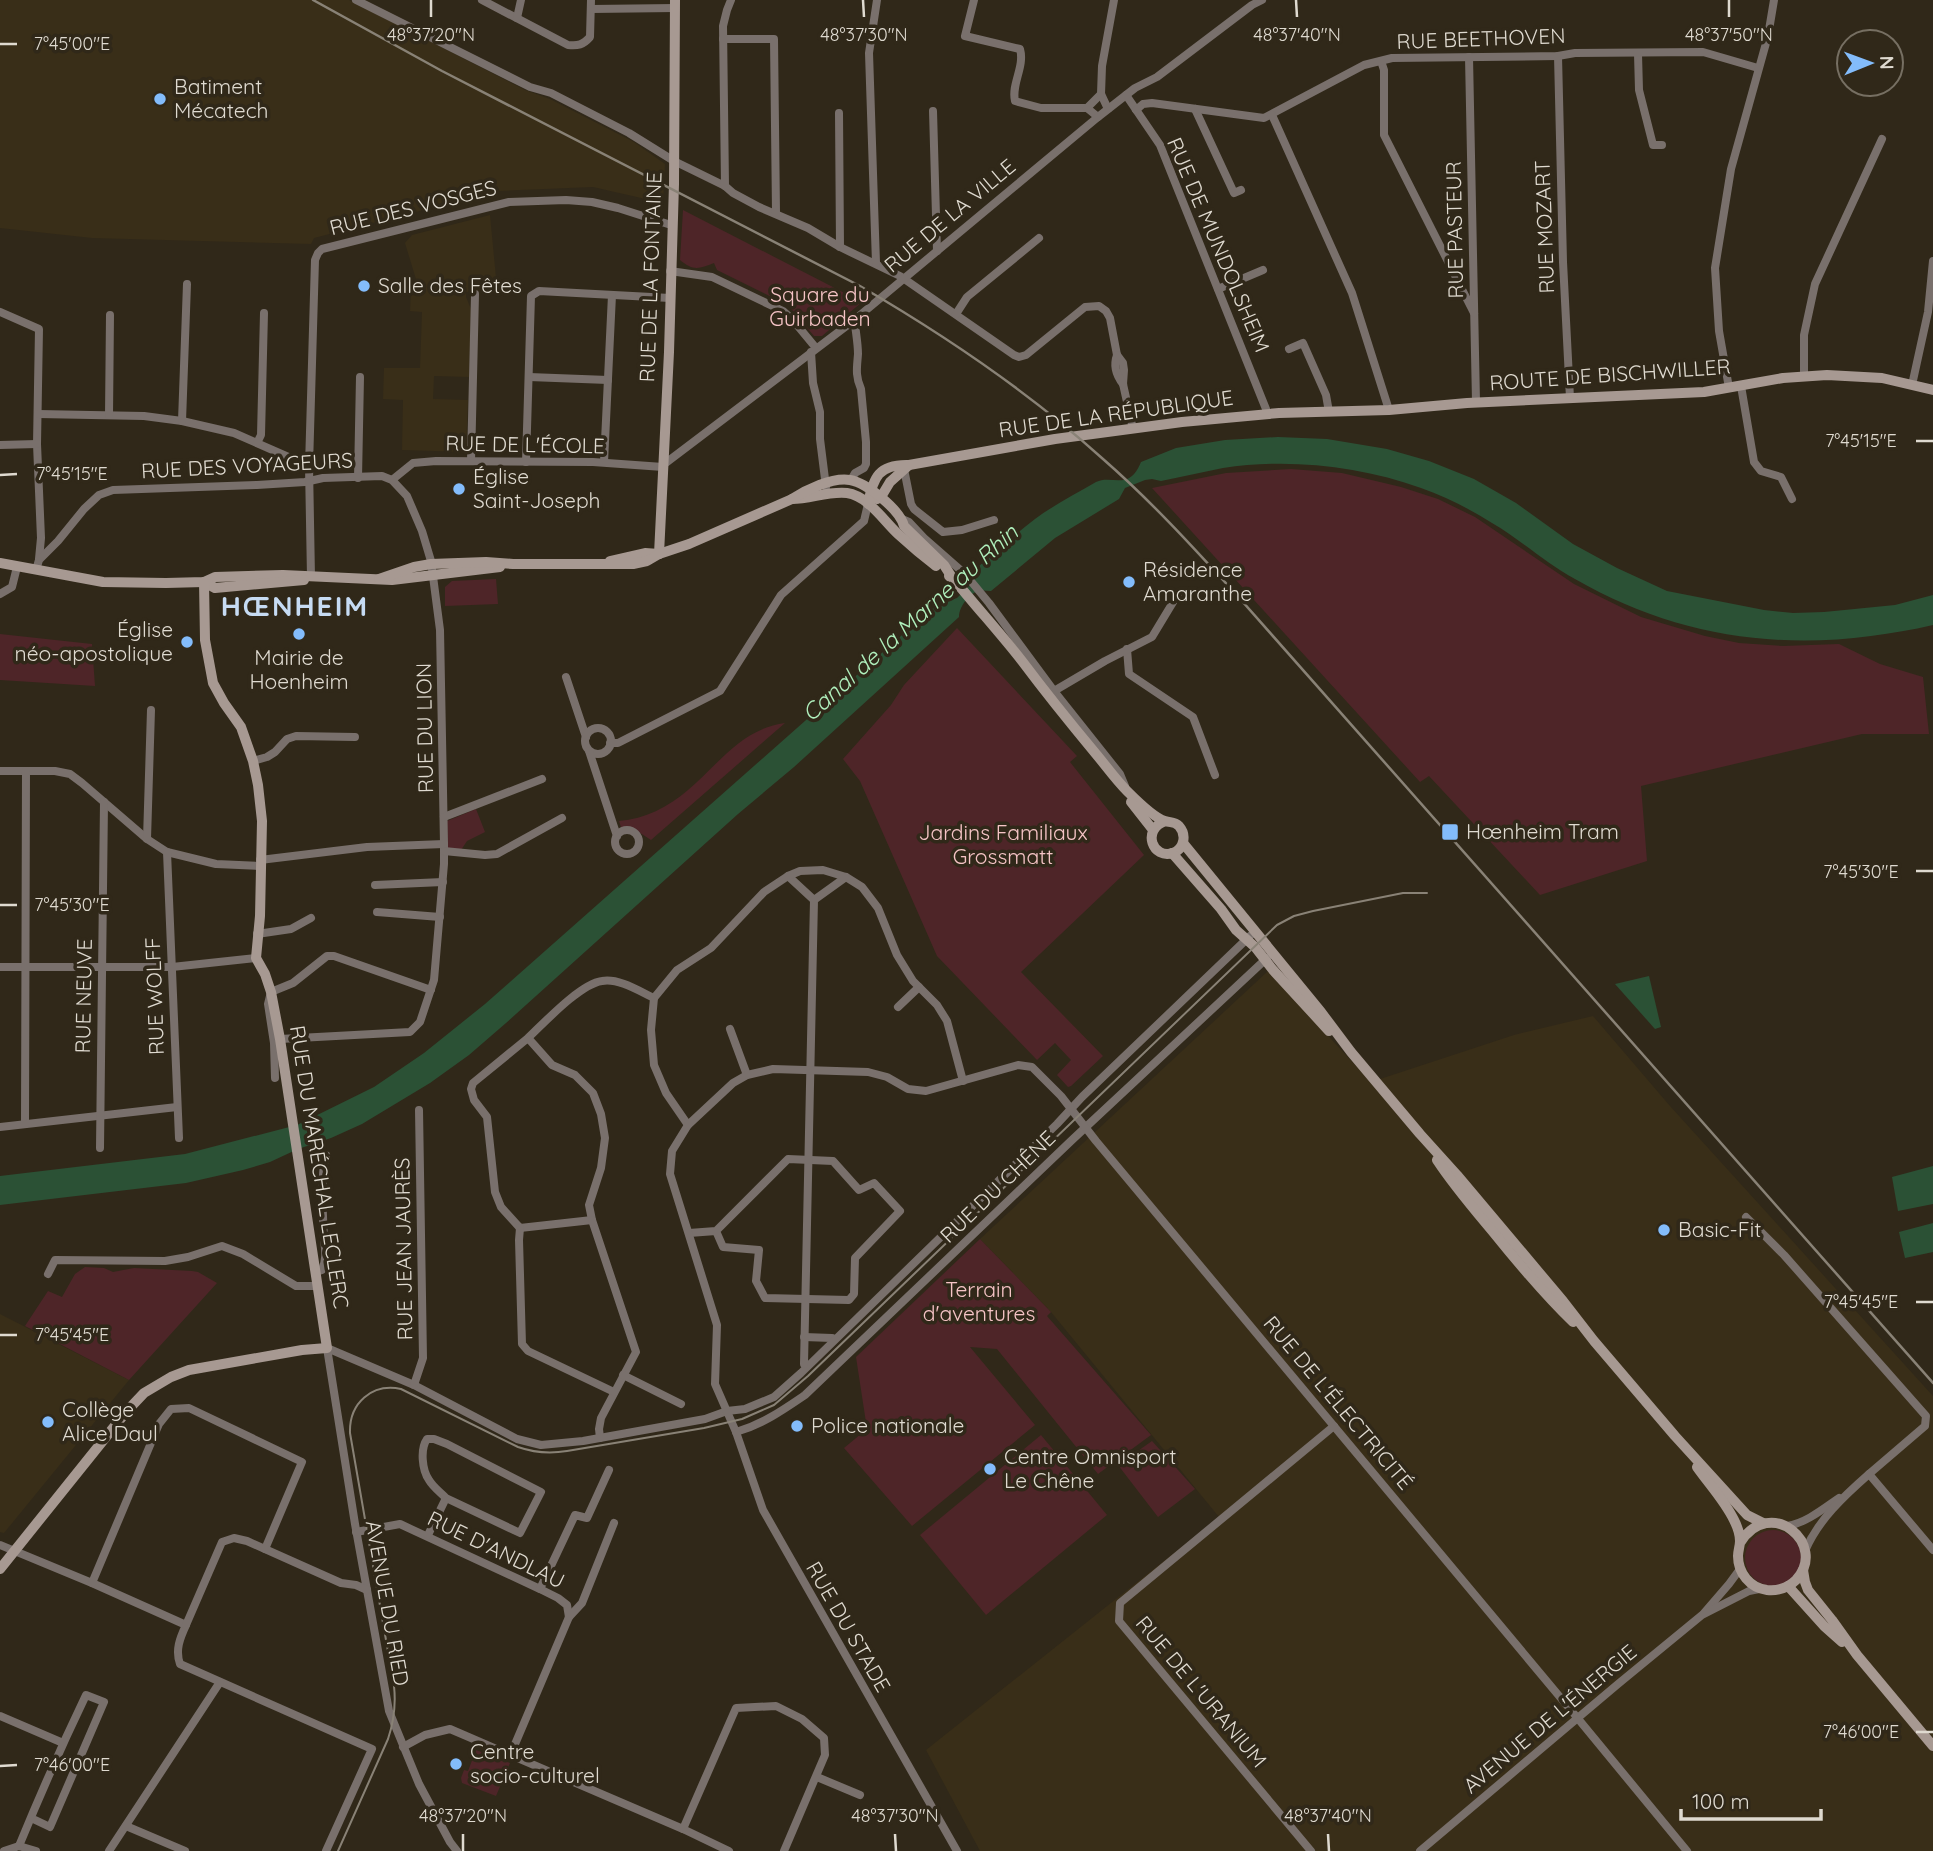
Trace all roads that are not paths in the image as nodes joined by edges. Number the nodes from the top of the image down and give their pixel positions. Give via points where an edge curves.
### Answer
1 (482, 0) edge
2 (521, 0) edge
3 (732, 0) edge
4 (877, 0) edge
5 (974, 0) edge
6 (1114, 0) edge
7 (1262, 0) edge
8 (1774, 0) edge
9 (361, 1) edge
10 (675, 4) edge
11 (591, 5) edge
12 (517, 18) junction
13 (723, 39) junction
14 (1638, 54) junction
15 (1559, 56) junction
16 (1469, 57) junction
17 (1381, 61) junction
18 (1758, 68) junction
19 (1101, 94) junction
20 (1126, 95) junction
21 (1087, 108) junction
22 (1108, 108) junction
23 (1195, 108) junction
24 (1136, 110) junction
25 (933, 111) dead end
26 (839, 113) dead end
27 (1272, 115) junction
28 (1098, 117) junction
29 (1882, 139) dead end
30 (1662, 145) dead end
31 (674, 161) junction
32 (724, 186) junction
33 (1241, 190) dead end
34 (776, 213) junction
35 (671, 225) junction
36 (1039, 238) dead end
37 (841, 247) junction
38 (937, 251) junction
39 (1933, 261) edge
40 (876, 263) junction
41 (1263, 270) dead end
42 (670, 271) junction
43 (904, 278) junction
44 (187, 284) dead end
45 (1218, 289) junction
46 (475, 294) dead end
47 (612, 295) junction
48 (670, 298) junction
49 (0, 312) edge
50 (264, 313) dead end
51 (956, 314) junction
52 (110, 315) dead end
53 (1475, 315) junction
54 (853, 321) junction
55 (1289, 349) dead end
56 (814, 350) junction
57 (1804, 376) junction
58 (360, 377) dead end
59 (529, 377) junction
60 (608, 380) junction
61 (1912, 385) junction
62 (1735, 387) junction
63 (1933, 390) edge
64 (1570, 398) junction
65 (1476, 402) junction
66 (1389, 410) junction
67 (1329, 412) junction
68 (38, 414) junction
69 (1268, 414) junction
70 (109, 415) junction
71 (182, 421) junction
72 (1133, 429) junction
73 (257, 443) junction
74 (37, 444) junction
75 (0, 445) edge
76 (471, 461) junction
77 (526, 461) junction
78 (604, 462) junction
79 (309, 466) junction
80 (663, 466) junction
81 (906, 467) junction
82 (358, 478) junction
83 (310, 479) junction
84 (392, 480) junction
85 (851, 480) junction
86 (826, 488) junction
87 (876, 494) junction
88 (1792, 499) dead end
89 (869, 504) junction
90 (902, 519) junction
91 (994, 520) dead end
92 (659, 554) junction
93 (0, 564) edge
94 (37, 565) junction
95 (17, 567) junction
96 (432, 569) junction
97 (312, 577) junction
98 (955, 581) junction
99 (204, 582) junction
100 (0, 594) edge
101 (1178, 594) dead end
102 (1126, 649) junction
103 (566, 677) dead end
104 (1054, 691) junction
105 (150, 710) dead end
106 (355, 737) dead end
107 (586, 737) junction
108 (610, 743) junction
109 (589, 751) junction
110 (253, 761) junction
111 (0, 771) edge
112 (26, 771) junction
113 (1214, 775) dead end
114 (542, 779) dead end
115 (1126, 790) junction
116 (104, 802) junction
117 (444, 817) junction
118 (562, 818) dead end
119 (1165, 821) junction
120 (1153, 830) junction
121 (617, 836) dead end
122 (147, 839) junction
123 (1183, 843) junction
124 (444, 847) junction
125 (167, 852) junction
126 (1171, 853) junction
127 (260, 863) junction
128 (788, 876) junction
129 (846, 877) junction
130 (443, 882) junction
131 (375, 885) dead end
132 (814, 900) junction
133 (377, 912) dead end
134 (440, 917) junction
135 (311, 918) dead end
136 (1255, 930) junction
137 (257, 934) junction
138 (1246, 939) junction
139 (1269, 956) junction
140 (256, 958) junction
141 (0, 967) edge
142 (25, 967) junction
143 (172, 967) junction
144 (101, 968) junction
145 (919, 987) junction
146 (431, 990) junction
147 (271, 992) junction
148 (654, 998) junction
149 (898, 1007) dead end
150 (730, 1029) dead end
151 (528, 1038) junction
152 (281, 1040) junction
153 (811, 1071) junction
154 (747, 1075) junction
155 (275, 1078) dead end
156 (963, 1081) junction
157 (177, 1107) junction
158 (1071, 1109) junction
159 (419, 1110) dead end
160 (101, 1116) junction
161 (25, 1124) junction
162 (688, 1125) junction
163 (0, 1127) edge
164 (1086, 1128) junction
165 (179, 1138) dead end
166 (100, 1148) dead end
167 (326, 1155) dead end
168 (809, 1159) junction
169 (1746, 1217) dead end
170 (592, 1220) junction
171 (520, 1228) junction
172 (716, 1231) junction
173 (689, 1233) junction
174 (316, 1272) junction
175 (48, 1275) dead end
176 (318, 1286) junction
177 (806, 1299) junction
178 (804, 1337) junction
179 (832, 1338) dead end
180 (327, 1348) junction
181 (804, 1364) dead end
182 (623, 1376) junction
183 (414, 1385) junction
184 (614, 1392) junction
185 (681, 1404) dead end
186 (727, 1411) junction
187 (1334, 1426) junction
188 (736, 1432) junction
189 (1675, 1436) junction
190 (600, 1438) junction
191 (609, 1470) dead end
192 (1869, 1474) junction
193 (1847, 1493) junction
194 (446, 1498) junction
195 (1763, 1523) junction
196 (614, 1524) dead end
197 (1787, 1526) junction
198 (356, 1532) junction
199 (428, 1535) junction
200 (1740, 1543) junction
201 (0, 1545) edge
202 (265, 1549) junction
203 (1933, 1550) edge
204 (14, 1551) junction
205 (1805, 1551) junction
206 (0, 1569) edge
207 (1740, 1569) junction
208 (1803, 1569) junction
209 (92, 1583) junction
210 (1788, 1586) junction
211 (540, 1589) junction
212 (1762, 1589) junction
213 (367, 1590) junction
214 (1702, 1615) junction
215 (569, 1617) junction
216 (186, 1625) junction
217 (1857, 1655) junction
218 (220, 1682) junction
219 (0, 1716) edge
220 (1578, 1719) junction
221 (63, 1743) junction
222 (1933, 1746) edge
223 (403, 1747) junction
224 (510, 1756) junction
225 (817, 1777) junction
226 (860, 1796) dead end
227 (31, 1818) junction
228 (126, 1826) junction
229 (683, 1829) junction
230 (19, 1846) junction
231 (4, 1851) edge
232 (36, 1851) edge
233 (109, 1851) edge
234 (185, 1851) edge
235 (326, 1851) edge
236 (457, 1851) edge
237 (729, 1851) edge
238 (784, 1851) edge
239 (957, 1851) edge
240 (1311, 1851) edge
241 (1420, 1851) edge
242 (1687, 1851) edge

1 - 12 street
2 - 12 street
3 - 13 street
4 - 40 street via 869,53
5 - 21 street via 965,36 1020,49 1015,101 1042,108
6 - 19 street
7 - 20 street, RUE DE LA VILLE
8 - 18 street
9 - 31 street via 607,121
10 - 11 street
10 - 31 main road, RUE DE LA FONTAINE
11 - 12 street via 590,37 578,46
13 - 32 street
13 - 34 street via 774,39
14 - 15 street, RUE BEETHOVEN
14 - 18 street, RUE BEETHOVEN via 1703,52
14 - 30 street via 1639,90 1653,145
15 - 16 street, RUE BEETHOVEN
15 - 64 street, RUE MOZART
16 - 17 street, RUE BEETHOVEN
16 - 53 street, RUE PASTEUR
17 - 27 street, RUE BEETHOVEN via 1364,65
17 - 53 street via 1384,135
18 - 62 street via 1731,169 1715,268 1719,331
19 - 21 street
19 - 22 street
20 - 22 street, RUE DE LA VILLE
20 - 24 street, RUE DE MUNDOLSHEIM
21 - 28 street
22 - 28 street, RUE DE LA VILLE
23 - 24 street, RUE BEETHOVEN via 1152,103
23 - 27 street, RUE BEETHOVEN via 1265,118
23 - 33 street via 1234,193
24 - 45 street, RUE DE MUNDOLSHEIM via 1160,145
25 - 38 street
26 - 37 street
27 - 66 street via 1352,293
28 - 38 street, RUE DE LA VILLE
29 - 57 street via 1815,284 1804,335
31 - 32 street
31 - 35 main road, RUE DE LA FONTAINE
32 - 34 street
34 - 37 street
35 - 42 main road, RUE DE LA FONTAINE
35 - 79 street, RUE DES VOSGES via 592,202 509,202 322,249 316,260
36 - 51 street via 967,297
37 - 40 street
38 - 43 street, RUE DE LA VILLE
39 - 61 street via 1928,312
40 - 43 street
41 - 45 street
42 - 48 main road, RUE DE LA FONTAINE
42 - 56 street via 712,277 783,312
43 - 51 street
43 - 54 street, RUE DE LA VILLE
44 - 71 street
45 - 69 street, RUE DE MUNDOLSHEIM
46 - 76 street
47 - 48 street
47 - 59 street via 539,291 531,296
47 - 60 street
48 - 80 main road, RUE DE LA FONTAINE
49 - 68 street via 39,329
50 - 73 street via 261,435
51 - 72 street via 1019,357 1085,307 1099,306 1110,318 1115,367
52 - 70 street
53 - 65 street, RUE PASTEUR
54 - 56 street, RUE DE LA VILLE
54 - 85 street via 866,464
55 - 67 street via 1303,343 1326,394
56 - 80 street, RUE DE LA VILLE
56 - 86 street via 813,383
57 - 61 main road, ROUTE DE BISCHWILLER via 1851,375
57 - 62 main road, ROUTE DE BISCHWILLER
58 - 82 street
59 - 60 street
59 - 77 street
60 - 78 street
61 - 63 main road, ROUTE DE BISCHWILLER
62 - 64 main road, ROUTE DE BISCHWILLER
62 - 88 street via 1754,462 1761,471 1781,477
64 - 65 main road, ROUTE DE BISCHWILLER
65 - 66 main road, ROUTE DE BISCHWILLER
66 - 67 main road, ROUTE DE BISCHWILLER
67 - 69 main road, RUE DE LA RÉPUBLIQUE
68 - 70 street
68 - 74 street
69 - 72 main road, RUE DE LA RÉPUBLIQUE
70 - 71 street
71 - 73 street
72 - 81 main road, RUE DE LA RÉPUBLIQUE via 1046,440
73 - 79 street
74 - 75 street
74 - 94 street via 41,538
76 - 77 street, RUE DE L'ÉCOLE
76 - 84 street, RUE DE L'ÉCOLE via 413,463
77 - 78 street, RUE DE L'ÉCOLE
78 - 80 street, RUE DE L'ÉCOLE
79 - 83 street, RUE DES VOSGES
80 - 92 main road, RUE DE LA FONTAINE
81 - 87 main road
81 - 91 street via 911,504 943,533
82 - 83 street, RUE DES VOYAGEURS
82 - 84 street, RUE DES VOYAGEURS
83 - 94 street, RUE DES VOYAGEURS via 99,495
83 - 97 street, RUE DES VOSGES
84 - 96 street via 407,496
85 - 86 main road
85 - 87 main road
86 - 89 main road
86 - 92 main road
87 - 89 main road
87 - 90 main road
89 - 98 main road
89 - 108 street via 864,521 781,595 720,691
90 - 98 main road
90 - 104 street via 965,574
92 - 96 main road via 632,564 486,562
93 - 95 main road
94 - 95 main road
94 - 99 main road via 103,582
95 - 100 street via 12,587
96 - 97 main road via 414,567 379,579
96 - 117 street, RUE DU LION via 440,630
97 - 99 main road via 215,588
98 - 115 main road
99 - 110 main road, RUE DU MARÉCHAL LECLERC via 205,640 214,683 241,727
101 - 102 street via 1152,637
102 - 104 street
102 - 113 street via 1129,674 1193,717
103 - 107 street
104 - 115 street via 1121,774
105 - 122 street
106 - 110 street via 296,736 267,757
107 - 108 street via 591,730 603,730
107 - 109 street
108 - 109 street via 601,753
109 - 121 street
110 - 127 main road, RUE DU MARÉCHAL LECLERC via 262,821
111 - 112 street
112 - 116 street via 70,774
112 - 142 street
114 - 117 street
115 - 119 main road
115 - 120 main road
116 - 122 street
116 - 144 street, RUE NEUVE
117 - 124 street, RUE DU LION
118 - 124 street via 497,853
119 - 120 main road
119 - 123 main road via 1178,825
120 - 126 main road via 1151,840 1156,849
122 - 125 street
123 - 126 main road
123 - 136 main road
124 - 127 street via 367,847
124 - 130 street, RUE DU LION
125 - 127 street via 216,864
125 - 143 street, RUE WOLFF
126 - 138 main road
127 - 137 main road, RUE DU MARÉCHAL LECLERC
128 - 129 street via 823,870
128 - 132 street
128 - 148 street via 764,892 711,948 677,971
129 - 132 street
129 - 145 street via 862,887 878,908 897,955
130 - 131 street
130 - 134 street, RUE DU LION
132 - 153 street
133 - 134 street
134 - 146 street, RUE DU LION
135 - 137 street via 291,929
136 - 138 street, RUE DU CHÊNE
136 - 139 main road
137 - 140 main road, RUE DU MARÉCHAL LECLERC
138 - 139 main road
138 - 158 street, RUE DU CHÊNE
139 - 164 street, RUE DU CHÊNE
139 - 189 main road via 1321,1012 1514,1257
140 - 143 street
140 - 147 main road, RUE DU MARÉCHAL LECLERC
141 - 142 street
142 - 144 street
142 - 161 street
143 - 144 street
143 - 157 street, RUE WOLFF
144 - 160 street, RUE NEUVE
145 - 149 street
145 - 156 street via 947,1021
146 - 147 street via 327,956 293,983
146 - 152 street, RUE DU LION via 420,1022 410,1032
147 - 152 main road, RUE DU MARÉCHAL LECLERC
147 - 155 street, RUE DU MARÉCHAL LECLERC via 268,1004
148 - 151 street via 603,980 586,986
148 - 162 street via 654,1065
150 - 154 street
151 - 170 street via 552,1065 575,1075 593,1093 601,1114 605,1138 589,1205
151 - 171 street via 471,1089 487,1117 495,1192 501,1207
152 - 174 main road, RUE DU MARÉCHAL LECLERC
153 - 154 street via 773,1069
153 - 156 street via 868,1072 908,1089 926,1091
153 - 168 street
154 - 162 street, RUE DU STADE
156 - 158 street, RUE DE L'ÉLECTRICITÉ via 1018,1065 1032,1067
157 - 160 street
157 - 165 street, RUE WOLFF
158 - 164 street, RUE DE L'ÉLECTRICITÉ
158 - 186 street, RUE DU CHÊNE via 785,1388 760,1404
159 - 183 street, RUE JEAN JAURÈS via 423,1358
160 - 161 street
160 - 166 street, RUE NEUVE
161 - 163 street
162 - 173 street, RUE DU STADE via 672,1151 670,1174
164 - 187 street, RUE DE L'ÉLECTRICITÉ
164 - 188 street, RUE DU CHÊNE via 805,1395 776,1415
167 - 174 street via 326,1261 323,1270
168 - 172 street via 788,1159
168 - 177 street
168 - 177 street via 833,1161 859,1190 874,1183 900,1211 855,1258 854,1294 849,1300
169 - 192 street via 1926,1416 1925,1426
170 - 171 street
170 - 182 street via 636,1352
171 - 184 street via 522,1344
172 - 173 street
172 - 177 street via 723,1247 759,1250 757,1281 765,1298
173 - 186 street, RUE DU STADE via 718,1325 715,1384
174 - 176 main road, RUE DU MARÉCHAL LECLERC
175 - 176 street via 55,1260 165,1261 222,1246 296,1286
176 - 180 main road, RUE DU MARÉCHAL LECLERC
177 - 178 street
178 - 179 street
178 - 181 street
180 - 183 street, RUE DU CHÊNE
180 - 198 street, AVENUE DU RIED
180 - 204 main road via 189,1370 144,1393
182 - 184 street
182 - 185 street
183 - 190 street, RUE DU CHÊNE via 523,1441 549,1445
184 - 190 street via 601,1418
186 - 188 street, RUE DU STADE
186 - 190 street, RUE DU CHÊNE
187 - 220 street, RUE DE L'ÉLECTRICITÉ
187 - 240 street, RUE DE L'URANIUM via 1120,1603 1119,1621
188 - 239 street, RUE DU STADE via 763,1510
189 - 195 main road via 1747,1515
189 - 200 main road via 1732,1517
191 - 211 street via 587,1518 575,1515
192 - 193 street
192 - 203 street
193 - 197 street
193 - 205 street via 1816,1528
194 - 194 street via 426,1475 423,1448 429,1438 541,1492 520,1533
194 - 199 street
195 - 197 main road
195 - 200 main road
196 - 215 street, RUE D'ANDLAU via 582,1603
197 - 205 main road via 1799,1536
198 - 199 street, RUE D'ANDLAU via 400,1524
198 - 213 street, AVENUE DU RIED
199 - 211 street, RUE D'ANDLAU
200 - 207 main road
201 - 204 street
202 - 209 street via 302,1462 189,1408 171,1409 159,1424
202 - 213 street
202 - 216 street via 234,1538 222,1542
204 - 206 main road
204 - 209 street
205 - 208 main road
207 - 212 main road
207 - 214 street, AVENUE DE L'ÉNERGIE
208 - 210 main road
208 - 217 main road via 1808,1590
209 - 216 street
210 - 212 main road
210 - 217 main road
211 - 215 street, RUE D'ANDLAU via 567,1605
212 - 214 street, AVENUE DE L'ÉNERGIE
213 - 223 street, AVENUE DU RIED via 389,1711
214 - 220 street, AVENUE DE L'ÉNERGIE
215 - 224 street, RUE D'ANDLAU
216 - 218 street via 179,1640 180,1664
217 - 222 main road
218 - 228 street
218 - 235 street via 372,1749
219 - 221 street
220 - 241 street, AVENUE DE L'ÉNERGIE
220 - 242 street, RUE DE L'ÉLECTRICITÉ
221 - 227 street
221 - 227 street via 86,1695 104,1702 50,1826
223 - 224 street via 450,1729
223 - 236 street, AVENUE DU RIED
224 - 229 street
225 - 226 street
225 - 229 street via 825,1755 824,1738 813,1727 776,1706 736,1708
225 - 238 street
227 - 230 street
228 - 233 street
228 - 234 street
229 - 237 street
230 - 231 street
230 - 232 street

